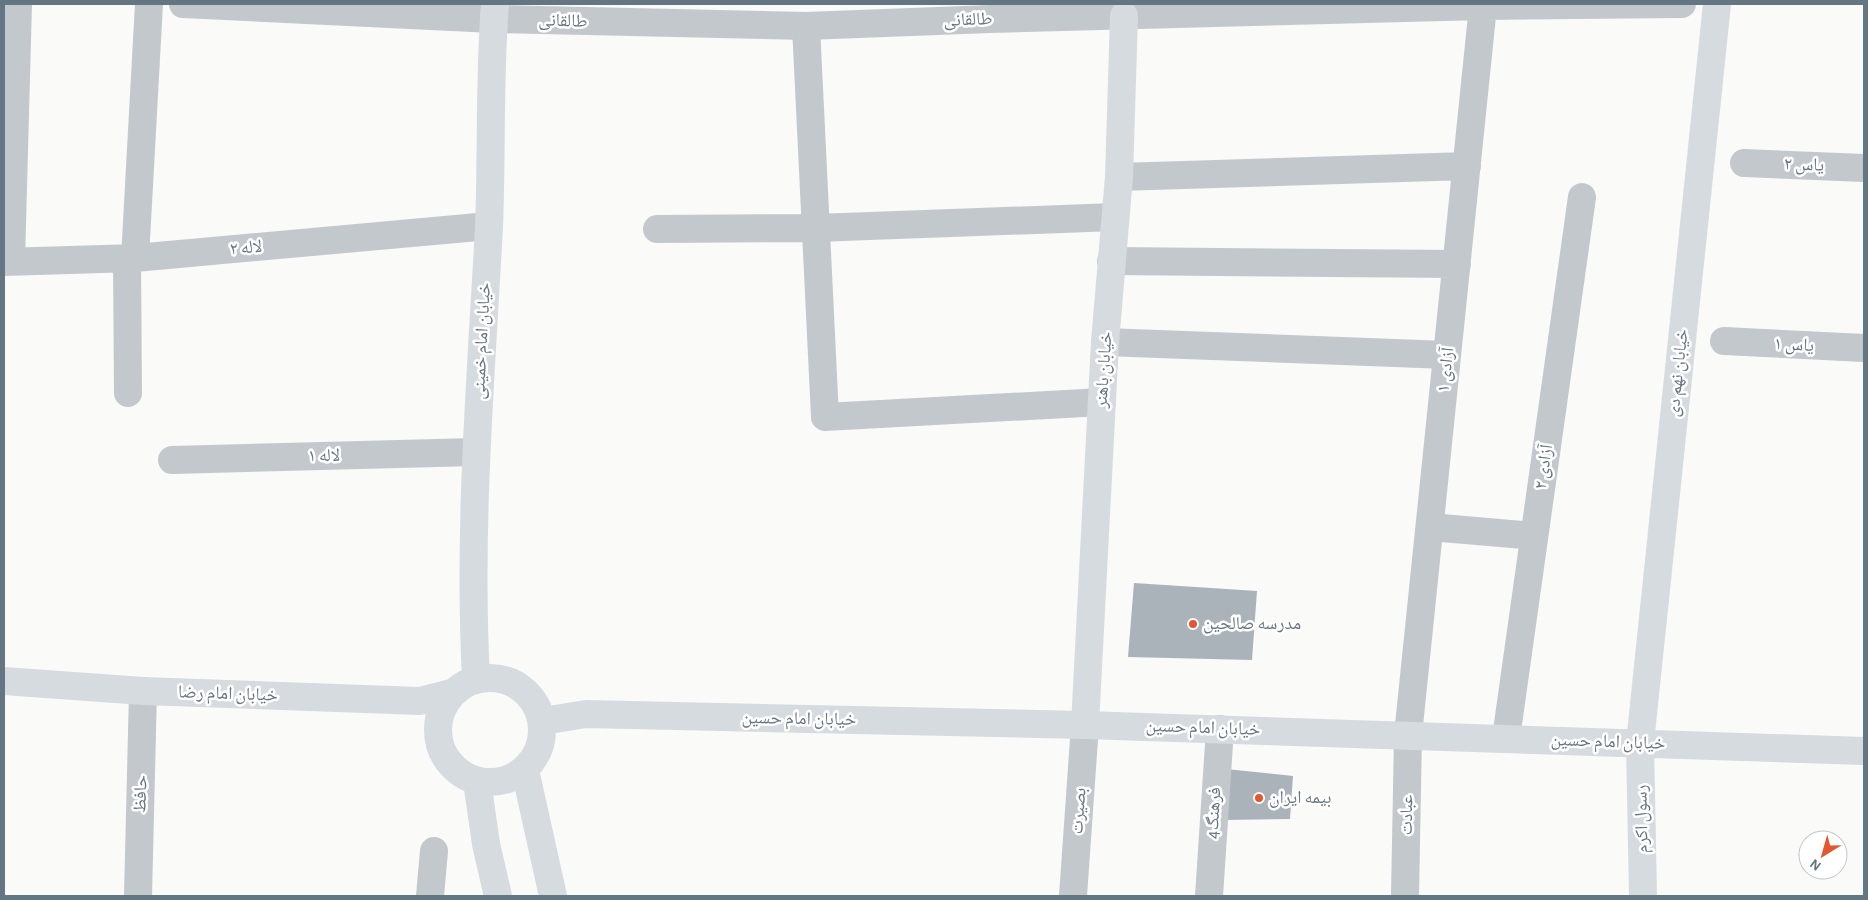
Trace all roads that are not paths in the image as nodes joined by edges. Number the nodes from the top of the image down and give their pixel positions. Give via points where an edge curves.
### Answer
1 (18, 4) edge
2 (150, 4) edge
3 (183, 4) edge
4 (1682, 4) edge
5 (1717, 4) edge
6 (1483, 6) junction
7 (1178, 9) edge
8 (494, 11) edge
9 (990, 11) edge
10 (766, 15) edge
11 (1124, 16) junction
12 (806, 26) junction
13 (1744, 163) dead end
14 (1467, 166) junction
15 (1864, 168) edge
16 (1119, 177) junction
17 (1582, 196) dead end
18 (1115, 217) junction
19 (489, 226) junction
20 (816, 228) junction
21 (657, 229) dead end
22 (131, 258) junction
23 (1111, 261) junction
24 (8, 262) edge
25 (1457, 264) junction
26 (1724, 341) dead end
27 (1106, 342) junction
28 (1864, 348) edge
29 (1447, 355) junction
30 (128, 392) dead end
31 (1102, 402) junction
32 (476, 452) junction
33 (172, 460) dead end
34 (1430, 527) junction
35 (1534, 536) junction
36 (476, 678) junction
37 (4, 681) edge
38 (143, 691) junction
39 (451, 693) junction
40 (543, 721) junction
41 (1085, 725) junction
42 (1220, 729) junction
43 (1408, 734) junction
44 (1506, 738) junction
45 (1640, 743) junction
46 (1864, 751) edge
47 (525, 770) junction
48 (477, 781) junction
49 (434, 851) dead end
50 (138, 896) edge
51 (430, 896) edge
52 (498, 896) edge
53 (553, 896) edge
54 (1073, 896) edge
55 (1209, 896) edge
56 (1405, 896) edge
57 (1643, 896) edge

1 - 24 street
2 - 22 street
3 - 8 street, طالقانی
4 - 6 street, طالقانی
5 - 45 street, خیابان نهم دی
6 - 7 street, طالقانی
6 - 14 street, آزادی ۱
7 - 11 street, طالقانی
8 - 10 street, طالقانی
8 - 19 street, خیابان امام خمینی
9 - 11 street, طالقانی
9 - 12 street, طالقانی
10 - 12 street, طالقانی
11 - 16 street, خیابان باهنر
12 - 20 street
13 - 15 street, یاس ۲
14 - 16 street
14 - 25 street, آزادی ۱
16 - 18 street, خیابان باهنر
17 - 35 street, آزادی ۲
18 - 20 street
18 - 23 street, خیابان باهنر
19 - 22 street, لاله ۲
19 - 32 street, خیابان امام خمینی
20 - 21 street
20 - 31 street via 825,417
22 - 24 street, لاله ۲
22 - 30 street
23 - 25 street
23 - 27 street, خیابان باهنر
25 - 29 street, آزادی ۱
26 - 28 street, یاس ۱
27 - 29 street
27 - 31 street, خیابان باهنر
29 - 34 street, آزادی ۱
31 - 41 street, خیابان باهنر
32 - 33 street, لاله ۱
32 - 36 street, خیابان امام خمینی via 473,623
34 - 35 street
34 - 43 street, آزادی ۱
35 - 44 street, آزادی ۲
36 - 39 street
36 - 40 street via 505,678 530,694
37 - 38 street, خیابان امام رضا
38 - 39 street, خیابان امام رضا via 420,701
38 - 50 street, حافظ
39 - 48 street via 438,717 439,744 453,768
40 - 41 street, خیابان امام حسین via 586,714
40 - 47 street via 540,748
41 - 42 street, خیابان امام حسین
41 - 54 street, بصیرت
42 - 43 street, خیابان امام حسین
42 - 55 street, فرهنگ4
43 - 44 street, خیابان امام حسین
43 - 56 street, عبادت
44 - 45 street, خیابان امام حسین
45 - 46 street, خیابان امام حسین
45 - 57 street, رسول اکرم
47 - 48 street via 502,782
47 - 53 street
48 - 52 street
49 - 51 street

